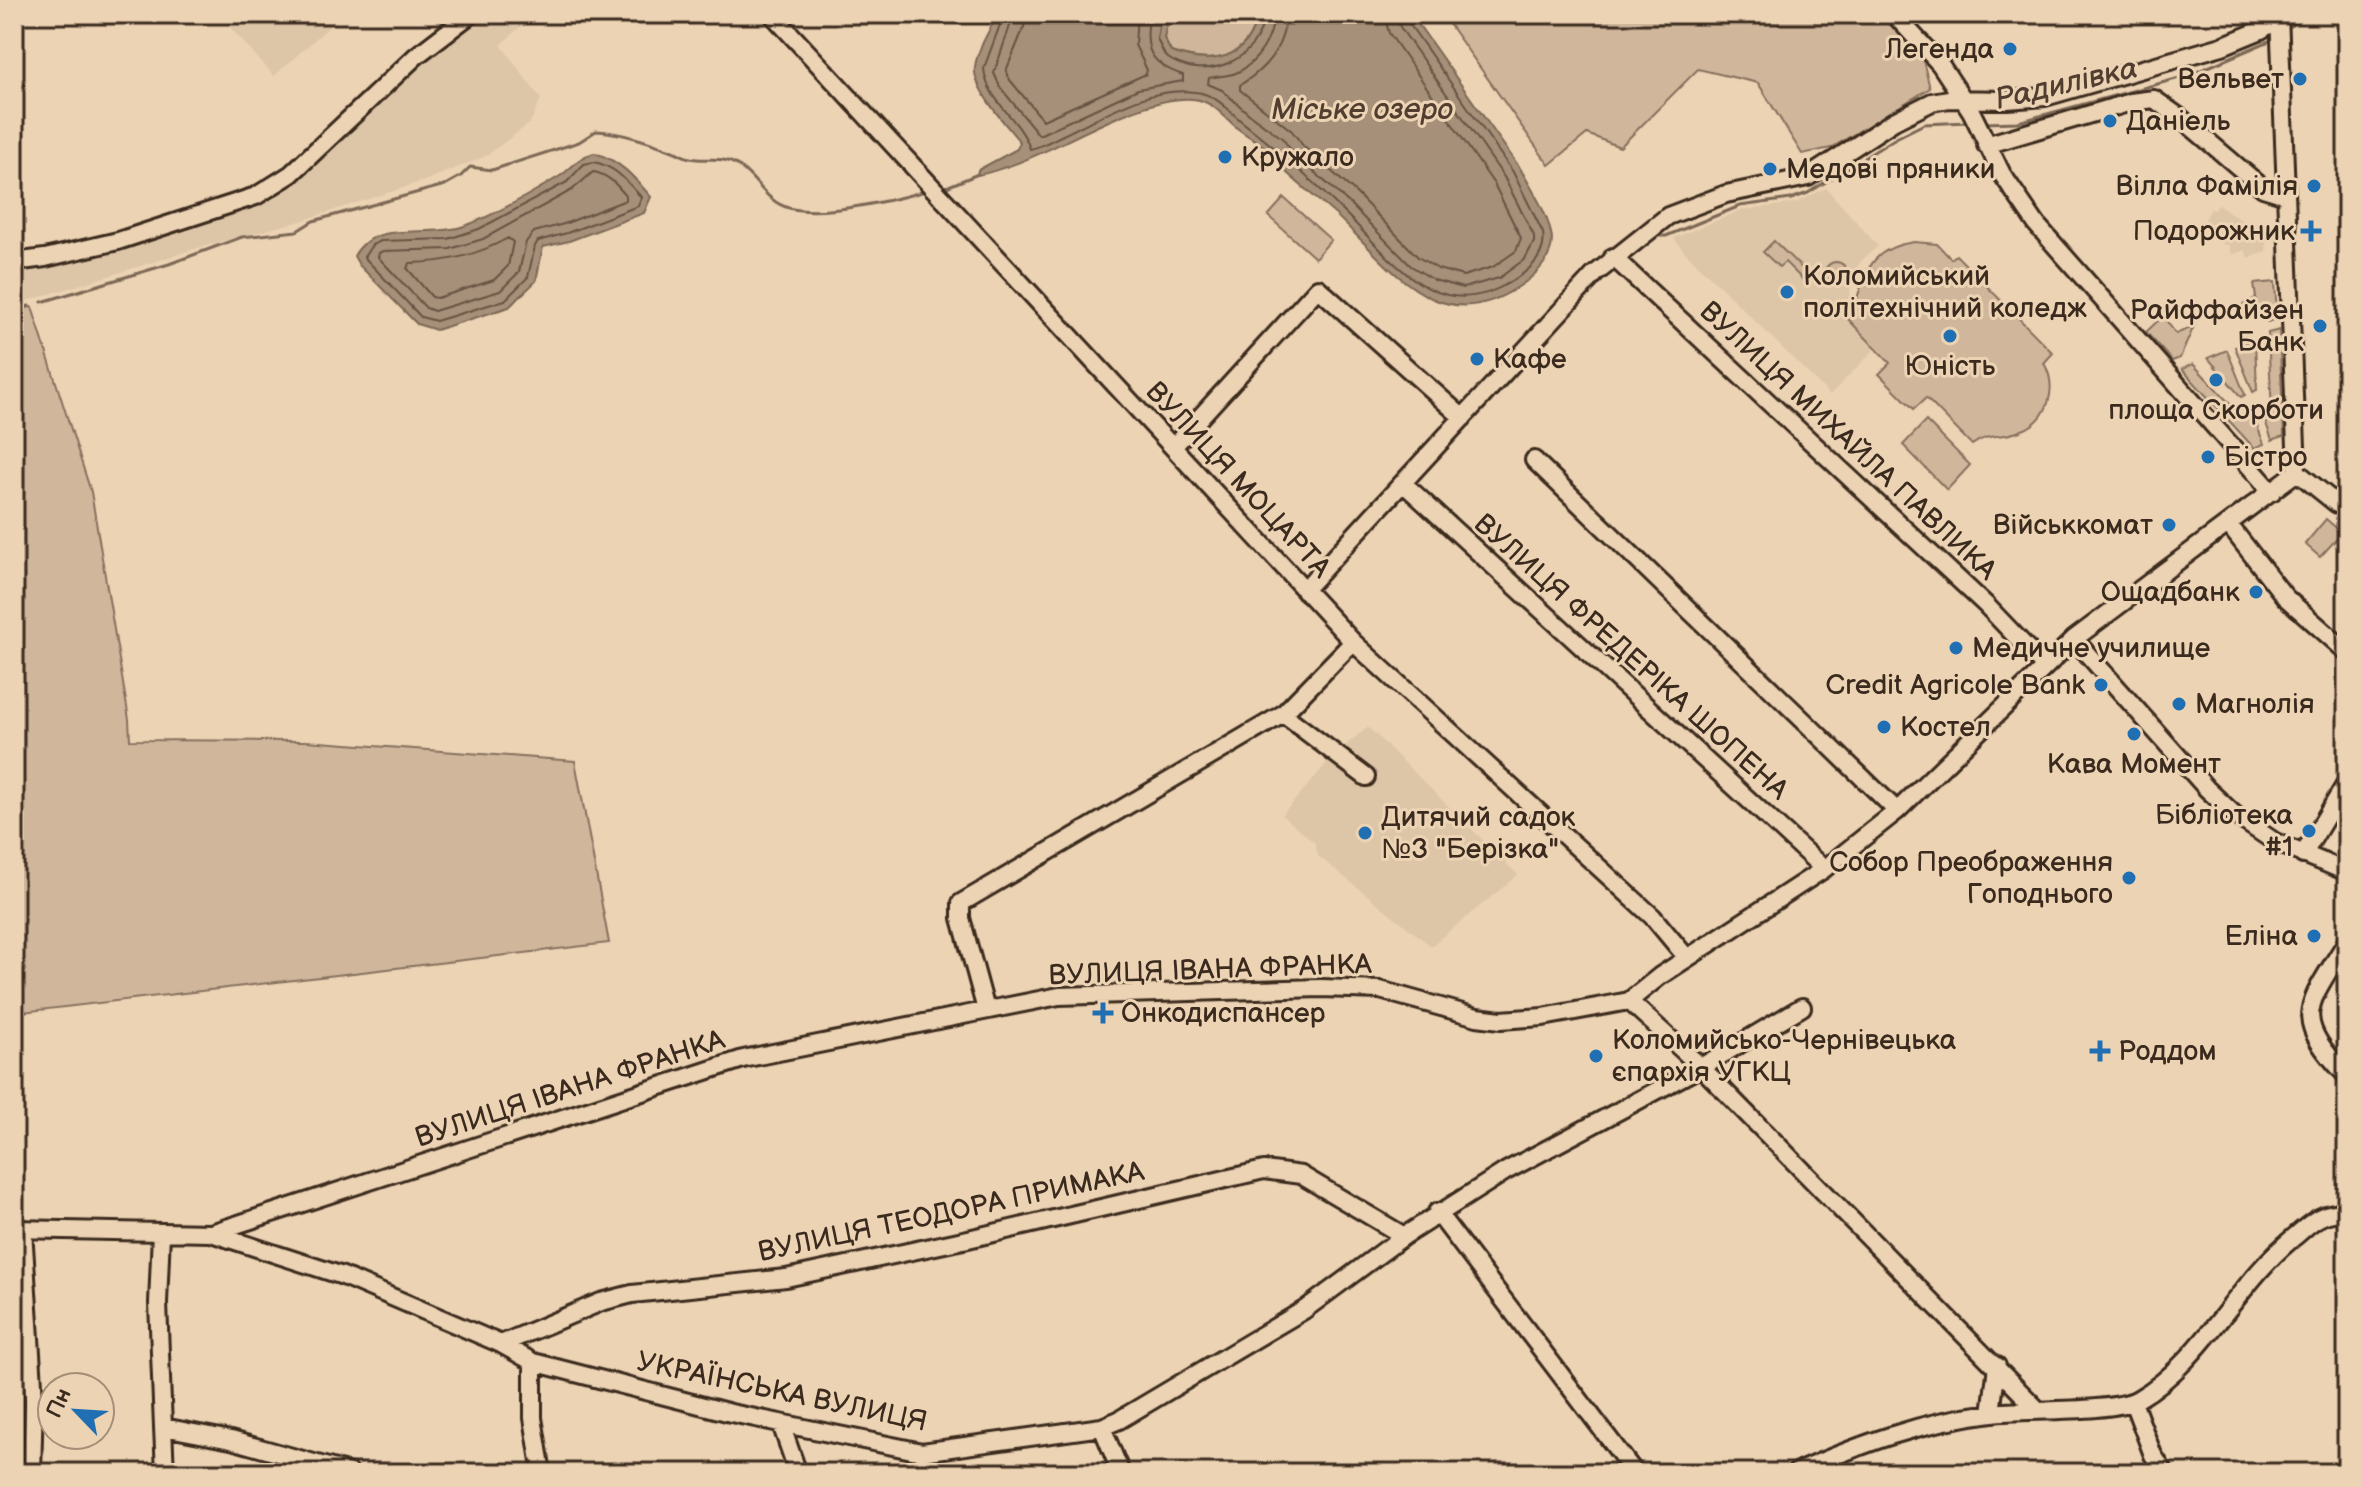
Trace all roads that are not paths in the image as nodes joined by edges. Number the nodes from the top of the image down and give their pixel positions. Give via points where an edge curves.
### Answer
1 (471, 14) edge
2 (772, 14) edge
3 (1894, 14) edge
4 (2281, 23) edge
5 (1966, 105) junction
6 (1983, 138) junction
7 (2286, 195) junction
8 (1613, 257) junction
9 (14, 262) edge
10 (1463, 418) junction
11 (1173, 447) junction
12 (1534, 460) dead end
13 (2297, 472) junction
14 (1403, 483) junction
15 (2272, 492) junction
16 (2342, 500) edge
17 (2229, 525) junction
18 (1304, 590) junction
19 (2074, 639) junction
20 (1353, 642) junction
21 (2347, 652) edge
22 (2044, 666) junction
23 (1283, 714) junction
24 (1366, 777) dead end
25 (2347, 782) edge
26 (1897, 811) junction
27 (2303, 855) junction
28 (1824, 869) junction
29 (2347, 872) edge
30 (2347, 941) edge
31 (1687, 958) junction
32 (1629, 1001) junction
33 (1802, 1007) dead end
34 (986, 1010) junction
35 (1701, 1067) junction
36 (2347, 1076) edge
37 (2347, 1211) edge
38 (1437, 1212) junction
39 (18, 1230) edge
40 (161, 1233) junction
41 (211, 1233) junction
42 (1404, 1236) junction
43 (501, 1344) junction
44 (533, 1362) junction
45 (1997, 1366) junction
46 (2133, 1402) junction
47 (2038, 1410) junction
48 (1991, 1413) junction
49 (781, 1424) junction
50 (163, 1427) junction
51 (1102, 1427) junction
52 (281, 1455) junction
53 (32, 1473) edge
54 (165, 1473) edge
55 (275, 1473) edge
56 (350, 1473) edge
57 (542, 1473) edge
58 (798, 1473) edge
59 (1121, 1473) edge
60 (1635, 1473) edge
61 (1795, 1473) edge
62 (2165, 1473) edge

1 - 9 street via 416,56 291,174 256,196 118,241
2 - 11 street, ВУЛИЦЯ МОЦАРТА
3 - 5 street via 1940,64
4 - 5 street via 2222,46 2045,97
4 - 7 street
5 - 6 street
5 - 8 street via 1939,100 1913,110 1808,177 1681,209
6 - 7 street via 2154,99 2263,188
6 - 15 street via 2037,225
7 - 13 street
8 - 10 street
8 - 22 street, ВУЛИЦЯ МИХАЙЛА ПАВЛИКА via 1986,605
10 - 11 street via 1318,288
10 - 14 street
11 - 18 street, ВУЛИЦЯ МОЦАРТА
12 - 26 street
13 - 15 street, ВУЛИЦЯ ІВАНА ФРАНКА
13 - 16 street
14 - 18 street
14 - 28 street, ВУЛИЦЯ ФРЕДЕРІКА ШОПЕНА
15 - 17 street, ВУЛИЦЯ ІВАНА ФРАНКА
17 - 19 street, ВУЛИЦЯ ІВАНА ФРАНКА
17 - 21 street via 2285,597
18 - 20 street, ВУЛИЦЯ МОЦАРТА
19 - 22 street, ВУЛИЦЯ ІВАНА ФРАНКА
19 - 27 street via 2218,799 2265,836
20 - 23 street
20 - 31 street, ВУЛИЦЯ МОЦАРТА via 1653,917
22 - 26 street, ВУЛИЦЯ ІВАНА ФРАНКА
23 - 24 street
23 - 34 street via 961,903
25 - 27 street
26 - 28 street, ВУЛИЦЯ ІВАНА ФРАНКА
27 - 29 street
28 - 31 street, ВУЛИЦЯ ІВАНА ФРАНКА
30 - 36 street via 2313,999 2309,1016 2314,1036
31 - 32 street, ВУЛИЦЯ ІВАНА ФРАНКА
32 - 34 street, ВУЛИЦЯ ІВАНА ФРАНКА via 1501,1020 1392,992 1321,988 1068,995
32 - 35 street
33 - 35 street, УКРАЇНСЬКА ВУЛИЦЯ
34 - 41 street, ВУЛИЦЯ ІВАНА ФРАНКА via 743,1059
35 - 38 street, УКРАЇНСЬКА ВУЛИЦЯ
35 - 45 street
37 - 46 street via 2320,1217 2285,1245 2189,1356
38 - 42 street, УКРАЇНСЬКА ВУЛИЦЯ
38 - 60 street
39 - 40 street, ВУЛИЦЯ ІВАНА ФРАНКА
39 - 53 street via 34,1400
40 - 41 street, ВУЛИЦЯ ІВАНА ФРАНКА
40 - 50 street
41 - 43 street, УКРАЇНСЬКА ВУЛИЦЯ via 343,1276
42 - 43 street, ВУЛИЦЯ ТЕОДОРА ПРИМАКА via 1301,1175 1264,1170 786,1278 632,1294
42 - 51 street, УКРАЇНСЬКА ВУЛИЦЯ via 1304,1310
43 - 44 street, УКРАЇНСЬКА ВУЛИЦЯ
44 - 49 street, УКРАЇНСЬКА ВУЛИЦЯ
44 - 57 street via 533,1418
45 - 47 street
45 - 48 street
46 - 47 street
46 - 62 street
47 - 48 street
48 - 61 street via 1870,1442
49 - 51 street, УКРАЇНСЬКА ВУЛИЦЯ via 922,1452
49 - 58 street
50 - 52 street
50 - 54 street
51 - 59 street
52 - 55 street
52 - 56 street

